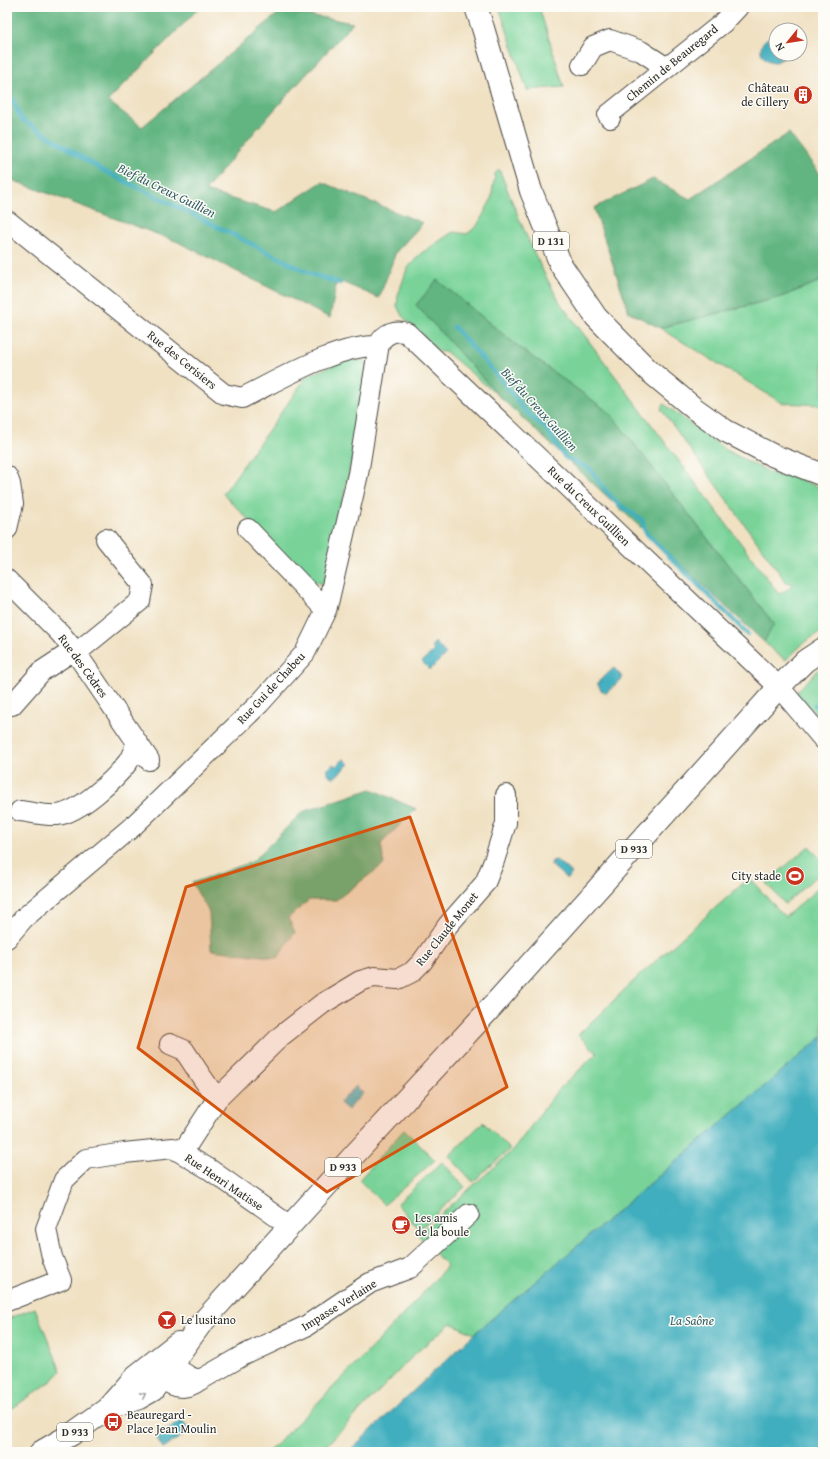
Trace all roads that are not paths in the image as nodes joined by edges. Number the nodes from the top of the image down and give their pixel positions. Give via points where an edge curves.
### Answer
1 (476, 7) edge
2 (738, 7) edge
3 (582, 65) dead end
4 (667, 68) junction
5 (610, 118) dead end
6 (9, 222) dead end
7 (379, 346) junction
8 (695, 409) junction
9 (823, 460) edge
10 (823, 475) edge
11 (7, 476) edge
12 (7, 529) edge
13 (248, 530) dead end
14 (106, 539) dead end
15 (7, 580) edge
16 (327, 608) junction
17 (823, 649) edge
18 (75, 651) junction
19 (779, 687) junction
20 (12, 705) dead end
21 (823, 739) edge
22 (137, 742) junction
23 (149, 760) dead end
24 (506, 794) dead end
25 (20, 810) dead end
26 (7, 936) edge
27 (170, 1044) dead end
28 (217, 1098) junction
29 (182, 1153) junction
30 (469, 1214) dead end
31 (290, 1226) junction
32 (7, 1301) edge
33 (161, 1369) junction
34 (41, 1452) edge

1 - 8 main road, D 131 via 531,191 561,265 596,317 648,370
2 - 4 street, Chemin de Beauregard via 724,22
3 - 4 street via 593,47 610,40 641,51
4 - 5 street, Chemin de Beauregard via 608,115
6 - 7 street, Rue des Cerisiers via 224,394 242,398 310,364 352,349
7 - 16 street, Rue Gui de Chabeu via 358,474
7 - 19 street, Rue du Creux Guillien via 385,336 396,331 407,333
8 - 9 main road, D 131 via 734,429
8 - 10 main road, D 131 via 726,430 772,455
11 - 12 street via 13,504
13 - 16 street via 320,604
14 - 18 street via 143,585 140,601
15 - 18 street, Rue des Cèdres
16 - 26 street, Rue Gui de Chabeu via 305,653 260,703 132,827 24,918
17 - 19 main road, D 933 via 805,661
18 - 20 street via 42,671
18 - 22 street, Rue des Cèdres
19 - 21 street, Rue du Creux Guillien
19 - 31 main road, D 933 via 488,1011
22 - 23 street, Rue des Cèdres
22 - 25 street via 128,762 111,780 92,798 70,811 56,815
24 - 28 street, Rue Claude Monet via 506,823 485,883 448,926 422,962 412,972 398,979 374,977 360,981 322,1004 281,1036
27 - 28 street via 184,1050
28 - 29 street, Rue Claude Monet
29 - 31 street, Rue Henri Matisse
29 - 32 street, Rue Henri Matisse via 172,1148 86,1159 64,1180 46,1229 52,1257 61,1280
30 - 33 street, Impasse Verlaine via 410,1268 370,1283 306,1326 242,1356 194,1384 184,1388 172,1385
31 - 33 main road, D 933
33 - 34 main road, D 933 via 153,1390 107,1409

